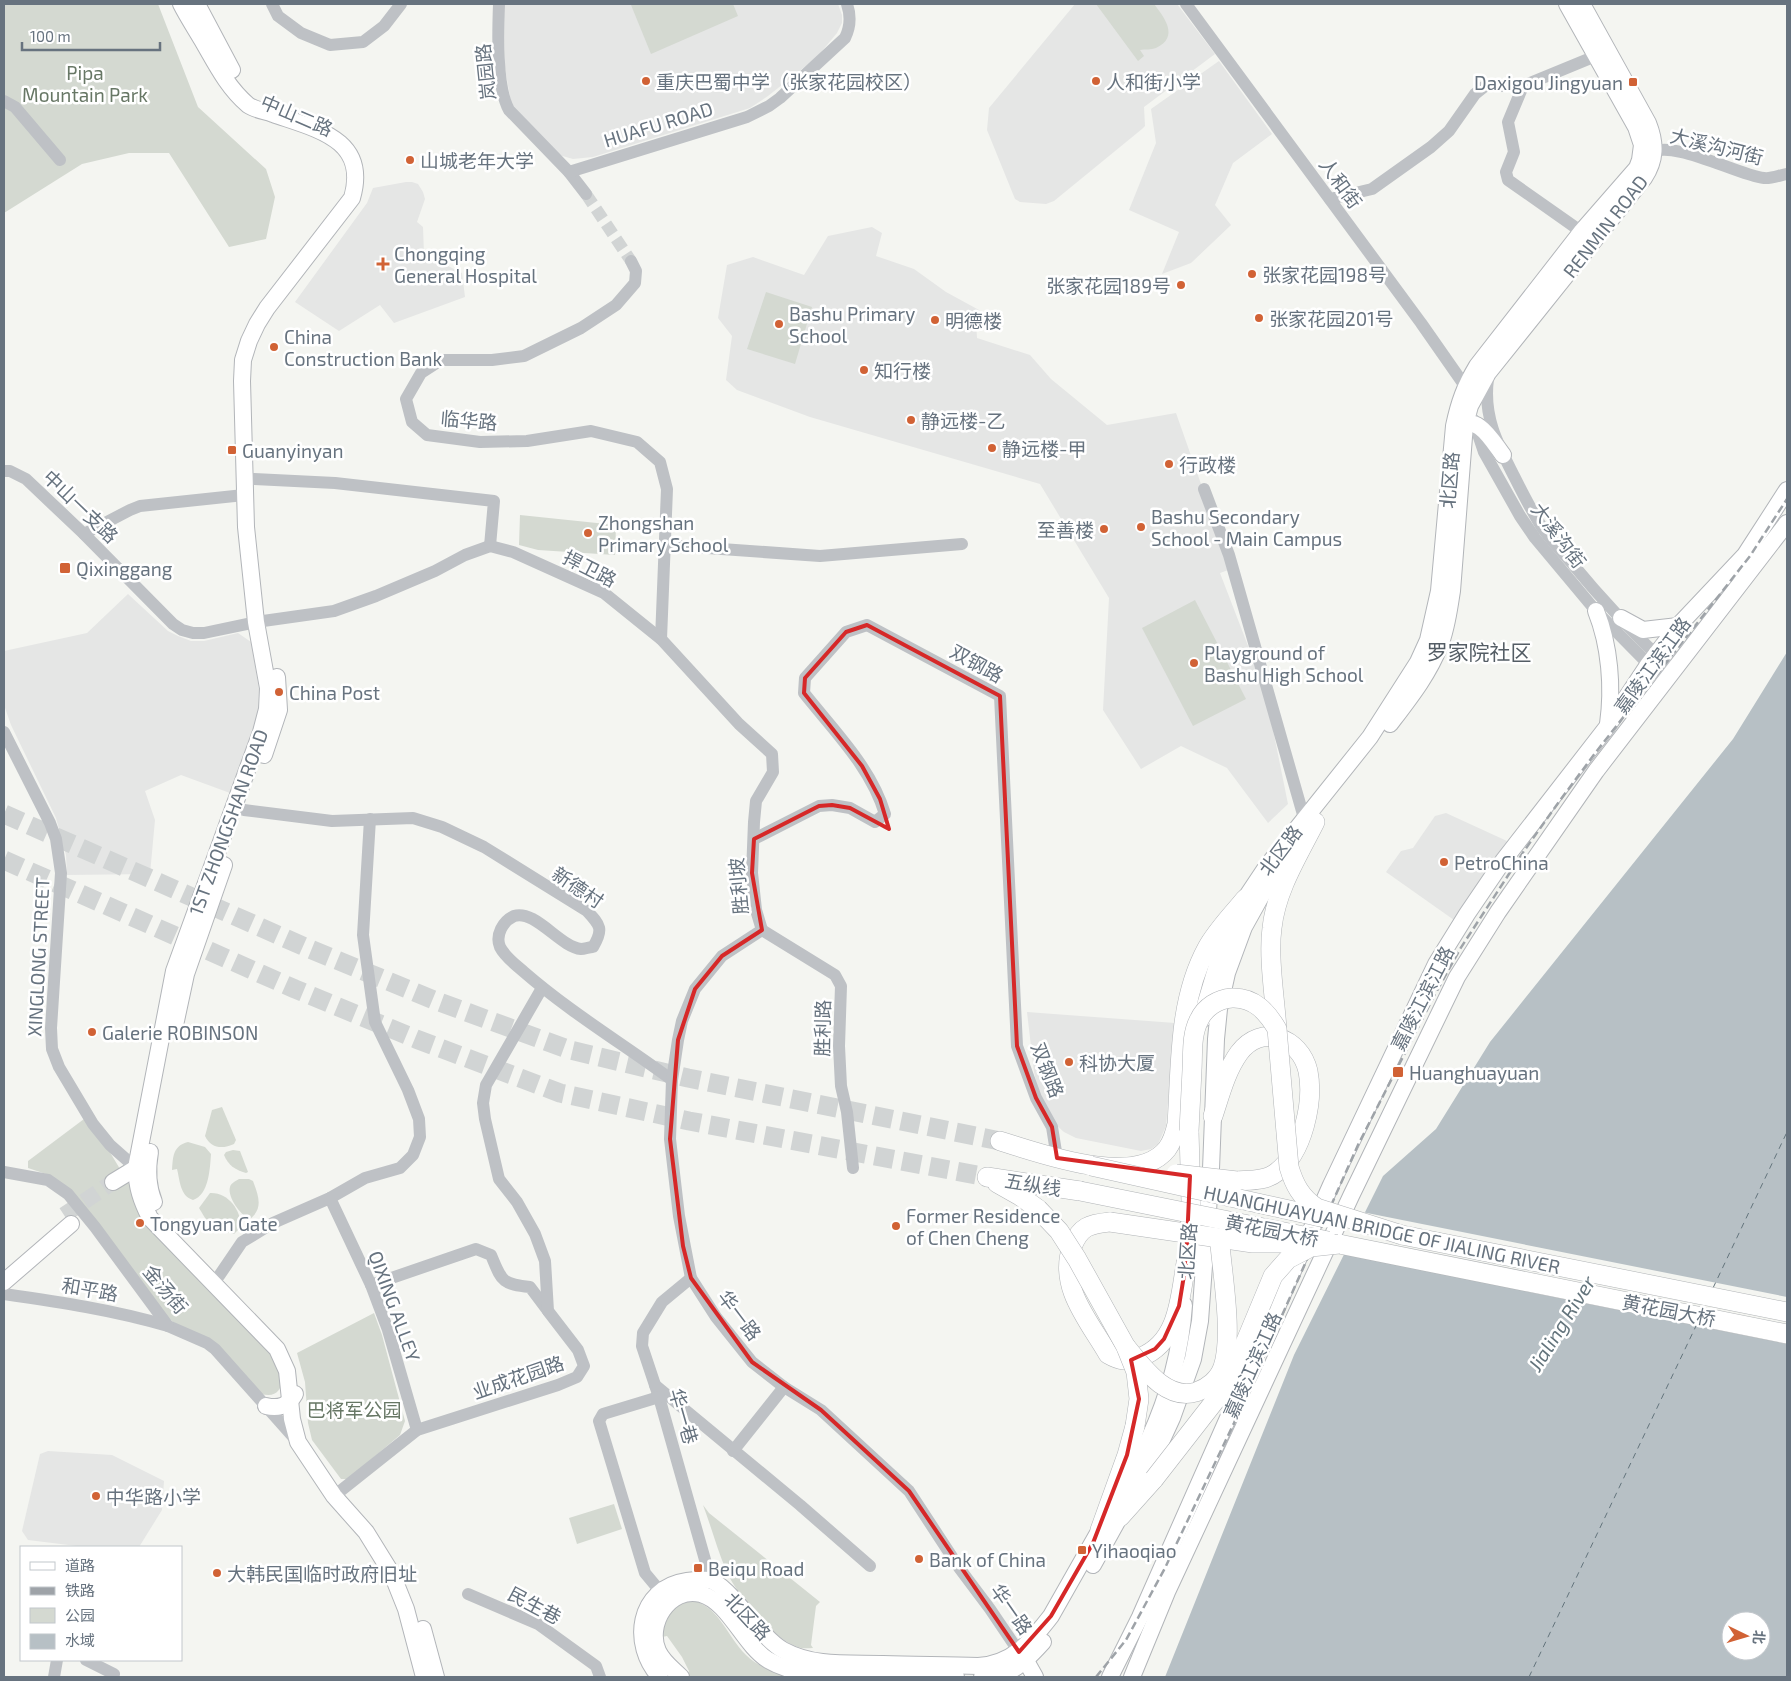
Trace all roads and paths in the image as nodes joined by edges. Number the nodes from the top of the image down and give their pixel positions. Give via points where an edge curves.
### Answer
1 (181, 4) edge
2 (197, 4) edge
3 (272, 4) edge
4 (401, 4) edge
5 (499, 4) edge
6 (847, 4) edge
7 (1186, 4) edge
8 (1567, 4) edge
9 (1582, 4) edge
10 (1602, 54) junction
11 (1523, 86) junction
12 (4, 101) edge
13 (1654, 150) junction
14 (60, 160) dead end
15 (1640, 160) junction
16 (569, 172) junction
17 (1787, 174) edge
18 (360, 175) junction
19 (586, 194) tunnel mouth
20 (1330, 200) junction
21 (1588, 236) junction
22 (631, 262) tunnel mouth
23 (1488, 373) junction
24 (1465, 386) junction
25 (1470, 406) junction
26 (1469, 423) junction
27 (1451, 449) junction
28 (1503, 455) junction
29 (4, 471) edge
30 (254, 478) junction
31 (1204, 489) dead end
32 (1787, 490) edge
33 (244, 495) junction
34 (1787, 523) edge
35 (84, 534) junction
36 (962, 544) dead end
37 (665, 545) junction
38 (490, 546) junction
39 (1596, 611) junction
40 (1621, 618) junction
41 (261, 621) junction
42 (1678, 626) junction
43 (661, 638) junction
44 (1652, 660) junction
45 (1670, 676) junction
46 (1607, 727) junction
47 (4, 732) edge
48 (244, 810) junction
49 (370, 819) junction
50 (1310, 820) junction
51 (754, 839) junction
52 (1245, 899) junction
53 (762, 930) junction
54 (542, 988) junction
55 (1278, 1028) junction
56 (672, 1080) junction
57 (1213, 1116) junction
58 (1000, 1141) tunnel mouth
59 (1061, 1159) junction
60 (1091, 1166) junction
61 (852, 1168) dead end
62 (1120, 1168) junction
63 (1211, 1169) junction
64 (4, 1172) edge
65 (140, 1172) junction
66 (115, 1187) tunnel mouth
67 (1080, 1191) joint
68 (330, 1198) junction
69 (1191, 1202) junction
70 (1402, 1235) junction
71 (1339, 1244) junction
72 (1186, 1263) junction
73 (4, 1267) edge
74 (219, 1276) junction
75 (691, 1278) junction
76 (4, 1282) edge
77 (371, 1285) junction
78 (4, 1294) edge
79 (548, 1311) junction
80 (1787, 1312) edge
81 (168, 1326) junction
82 (1787, 1334) edge
83 (1126, 1347) junction
84 (1172, 1374) junction
85 (293, 1384) junction
86 (784, 1387) junction
87 (657, 1391) junction
88 (1180, 1397) junction
89 (290, 1401) junction
90 (262, 1402) junction
91 (417, 1430) junction
92 (302, 1440) junction
93 (733, 1451) junction
94 (338, 1493) junction
95 (1120, 1516) junction
96 (1100, 1530) junction
97 (870, 1566) dead end
98 (711, 1581) junction
99 (660, 1591) junction
100 (468, 1594) dead end
101 (1022, 1656) junction
102 (57, 1661) edge
103 (88, 1661) edge
104 (656, 1672) edge
105 (114, 1674) dead end
106 (54, 1677) edge
107 (424, 1677) edge
108 (436, 1677) edge
109 (600, 1677) edge
110 (680, 1677) edge
111 (956, 1677) edge
112 (982, 1677) edge
113 (1035, 1677) edge
114 (1110, 1677) edge
115 (1132, 1677) edge

1 - 18 main road, 中山二路 via 230,88 250,106 325,132 344,146
2 - 18 main road, 中山二路 via 237,80 254,98 336,130 354,146 362,161
3 - 4 street via 278,16 301,33 330,45 363,42 384,26
5 - 16 street, 岚园路 via 500,67 505,104
6 - 16 street, HUAFU ROAD via 850,20 845,38 769,106 746,117
7 - 20 street, 人和街
8 - 10 main road, RENMIN ROAD
9 - 10 main road, RENMIN ROAD
10 - 11 street
10 - 13 main road, RENMIN ROAD via 1648,123
10 - 15 main road, RENMIN ROAD via 1636,127 1642,145
11 - 20 street via 1491,85 1479,89 1449,131 1431,147 1372,189
11 - 21 street via 1508,122 1514,152 1506,172 1508,180
12 - 14 street via 15,107
13 - 15 street, 大溪沟河街
13 - 17 street, 大溪沟河街 via 1680,151 1765,178
13 - 21 main road, RENMIN ROAD via 1652,165 1644,178
15 - 21 main road, RENMIN ROAD
16 - 19 street, 岚园路
18 - 30 main road, 1ST ZHONGSHAN ROAD via 364,187 361,198 276,313 260,342 252,381
18 - 33 main road, 1ST ZHONGSHAN ROAD via 352,198 267,308 249,342 242,381
20 - 24 street, 人和街
21 - 23 main road, RENMIN ROAD
21 - 24 main road, RENMIN ROAD via 1477,366
22 - 37 street, 临华路 via 636,271 635,283 616,305 581,328 524,356 441,360 421,372 406,398 412,422 427,435 480,442 527,441 591,431 636,442 660,462 667,489
23 - 25 main road, RENMIN ROAD
23 - 28 street, 大溪沟街 via 1487,411
24 - 25 street
24 - 27 main road, 北区路
25 - 26 main road, 北区路
26 - 27 main road via 1459,430
26 - 28 main road via 1483,429
26 - 39 street, 大溪沟街 via 1534,538
26 - 50 main road, 北区路 via 1452,591 1440,645 1415,692
27 - 50 main road, 北区路 via 1439,591 1428,640 1418,662 1370,737
28 - 40 street, 大溪沟街 via 1544,530
29 - 35 street, 中山一支路 via 26,479
30 - 38 street via 335,483 494,501
30 - 41 main road, 1ST ZHONGSHAN ROAD
31 - 50 street via 1229,556
32 - 42 main road, 嘉陵江滨江路 via 1745,555
33 - 35 street via 140,506
33 - 41 main road, 1ST ZHONGSHAN ROAD
34 - 45 main road, 嘉陵江滨江路
35 - 41 street, 中山一支路 via 172,624 182,630 204,633
36 - 37 street via 820,556
37 - 43 street, 临华路
38 - 41 street via 376,596 334,610
38 - 43 street, 捍卫路 via 513,552 604,593
39 - 44 street, 大溪沟街
39 - 46 main road via 1602,624 1607,655 1610,695
40 - 42 main road via 1643,630
40 - 44 street, 大溪沟街
41 - 48 main road, 1ST ZHONGSHAN ROAD via 279,688 279,710
41 - 65 main road, 1ST ZHONGSHAN ROAD via 267,709 174,971
42 - 44 main road, 嘉陵江滨江路
43 - 51 street, 捍卫路 via 739,724 772,754 773,772 756,801
44 - 45 street, 大溪沟街
44 - 46 main road, 嘉陵江滨江路
45 - 115 main road, 嘉陵江滨江路 via 1596,771 1457,977 1346,1205 1167,1592
46 - 114 main road, 嘉陵江滨江路 via 1503,861 1436,964 1331,1185 1140,1617
47 - 65 street, XINGLONG STREET via 50,823 60,855 50,1028 52,1048 59,1067 93,1124 110,1145
48 - 49 street, 新德村 via 332,821
48 - 65 main road, 1ST ZHONGSHAN ROAD via 186,974 151,1141
49 - 54 street, 新德村 via 413,818 442,827 484,847 586,911 598,923 599,936 593,946 582,949 527,916 506,920 500,930 500,946 508,958
49 - 68 street via 363,935 375,1022 408,1090 419,1119 420,1137 413,1154 400,1168 365,1178
50 - 52 main road, 北区路 via 1267,866
50 - 55 highway via 1280,894 1272,929
50 - 57 main road, 北区路 via 1264,890 1233,952 1219,1009
51 - 53 street, 胜利坡 via 752,873
51 - 59 street, 双钢路 via 819,806 850,808 875,822 885,814 862,766 804,693 805,678 846,632 867,625 1000,696 1017,1046 1036,1098 1052,1127
52 - 62 highway via 1218,932 1192,982 1183,1024 1174,1138 1158,1157
52 - 69 main road, 北区路 via 1221,952 1203,1012
53 - 56 street, 华一路 via 722,956 695,989 682,1021
53 - 61 street, 胜利路 via 835,975 841,986 841,1086
54 - 56 street, 新德村
54 - 79 street via 486,1085 483,1104 499,1179 536,1234 545,1261
55 - 69 highway, bridge via 1264,1010 1239,998 1219,1001 1198,1020 1193,1039 1189,1131
55 - 70 highway, bridge via 1289,1167 1300,1193 1317,1208
56 - 75 street, 华一路 via 670,1139 679,1216
57 - 62 highway, bridge via 1226,1076 1240,1051 1253,1040 1268,1036 1285,1039 1300,1054 1308,1070 1310,1101 1305,1126 1290,1158 1276,1173 1260,1180 1237,1181
57 - 63 main road, 北区路
58 - 59 highway, 五纵线
59 - 60 highway, HUANGHUAYUAN BRIDGE OF JIALING RIVER
60 - 62 highway, bridge
60 - 70 highway, HUANGHUAYUAN BRIDGE OF JIALING RIVER, bridge
63 - 83 highway, bridge via 1228,1332 1223,1369 1202,1390 1177,1392 1148,1373
63 - 88 main road, 北区路 via 1198,1339
64 - 81 street, 金汤街 via 48,1180 68,1194
65 - 66 main road
65 - 74 main road, 1ST ZHONGSHAN ROAD via 157,1210
65 - 85 main road, 1ST ZHONGSHAN ROAD via 140,1198 150,1218 278,1349
67 - 71 highway, 黄花园大桥, bridge
67 - 83 highway, 五纵线, bridge via 987,1177 1038,1209 1059,1231
68 - 74 street via 242,1242
68 - 77 street, QIXING ALLEY
69 - 72 main road, 北区路
70 - 80 highway, HUANGHUAYUAN BRIDGE OF JIALING RIVER
71 - 72 highway, bridge via 1253,1243 1110,1222 1091,1224 1076,1236 1067,1260 1068,1279 1074,1296 1108,1354 1127,1361 1143,1356 1164,1339 1173,1326 1179,1306
71 - 82 highway, 黄花园大桥
71 - 95 highway, bridge via 1311,1248 1288,1259 1273,1276 1228,1384 1154,1479
72 - 84 main road, 北区路 via 1183,1319
73 - 76 main road via 68,1220
74 - 85 main road, 1ST ZHONGSHAN ROAD via 283,1344 295,1369
75 - 86 street, 华一路 via 716,1317 752,1362
75 - 87 street, 华一巷 via 662,1302 643,1333 642,1346
77 - 79 street via 476,1249 491,1255 500,1277 509,1284 530,1287
77 - 91 street, QIXING ALLEY via 388,1330
78 - 81 street, 和平路 via 90,1307
79 - 91 street, 业成花园路 via 578,1350 584,1366 577,1377
81 - 90 street, 金汤街 via 215,1349
83 - 96 highway, bridge via 1136,1372 1139,1399 1127,1455
84 - 88 main road via 1167,1402 1172,1403
84 - 96 main road, 北区路 via 1149,1439
85 - 89 main road via 296,1392
85 - 90 main road via 283,1398
85 - 92 main road, 1ST ZHONGSHAN ROAD
86 - 93 street
86 - 101 street, 华一路 via 821,1410 909,1491
87 - 93 street
87 - 98 street, 华一巷
87 - 99 street via 603,1414 599,1421 645,1574
88 - 95 main road, 北区路
89 - 90 main road via 282,1407 272,1408
89 - 92 main road via 294,1431
90 - 92 street, 金汤街
91 - 94 street, 业成花园路
92 - 94 main road
93 - 97 street
94 - 107 main road via 392,1574 406,1609
94 - 108 main road via 375,1527 402,1570 416,1603
95 - 101 main road, 北区路 via 1060,1621
96 - 101 main road, 北区路 via 1051,1616
98 - 99 main road, 北区路 via 676,1582
98 - 101 main road, 北区路 via 726,1592 768,1640 783,1650 814,1662 978,1666
99 - 104 main road via 644,1613 642,1634 646,1654
100 - 109 street, 民生巷 via 538,1624 596,1666
101 - 112 main road, 北区路 via 1014,1669
101 - 113 main road
102 - 106 street
103 - 105 street
104 - 110 main road, 北区路
104 - 111 main road, 北区路 via 655,1629 659,1616 674,1599 685,1594 700,1594 721,1608 751,1647 768,1660 787,1668 813,1674

